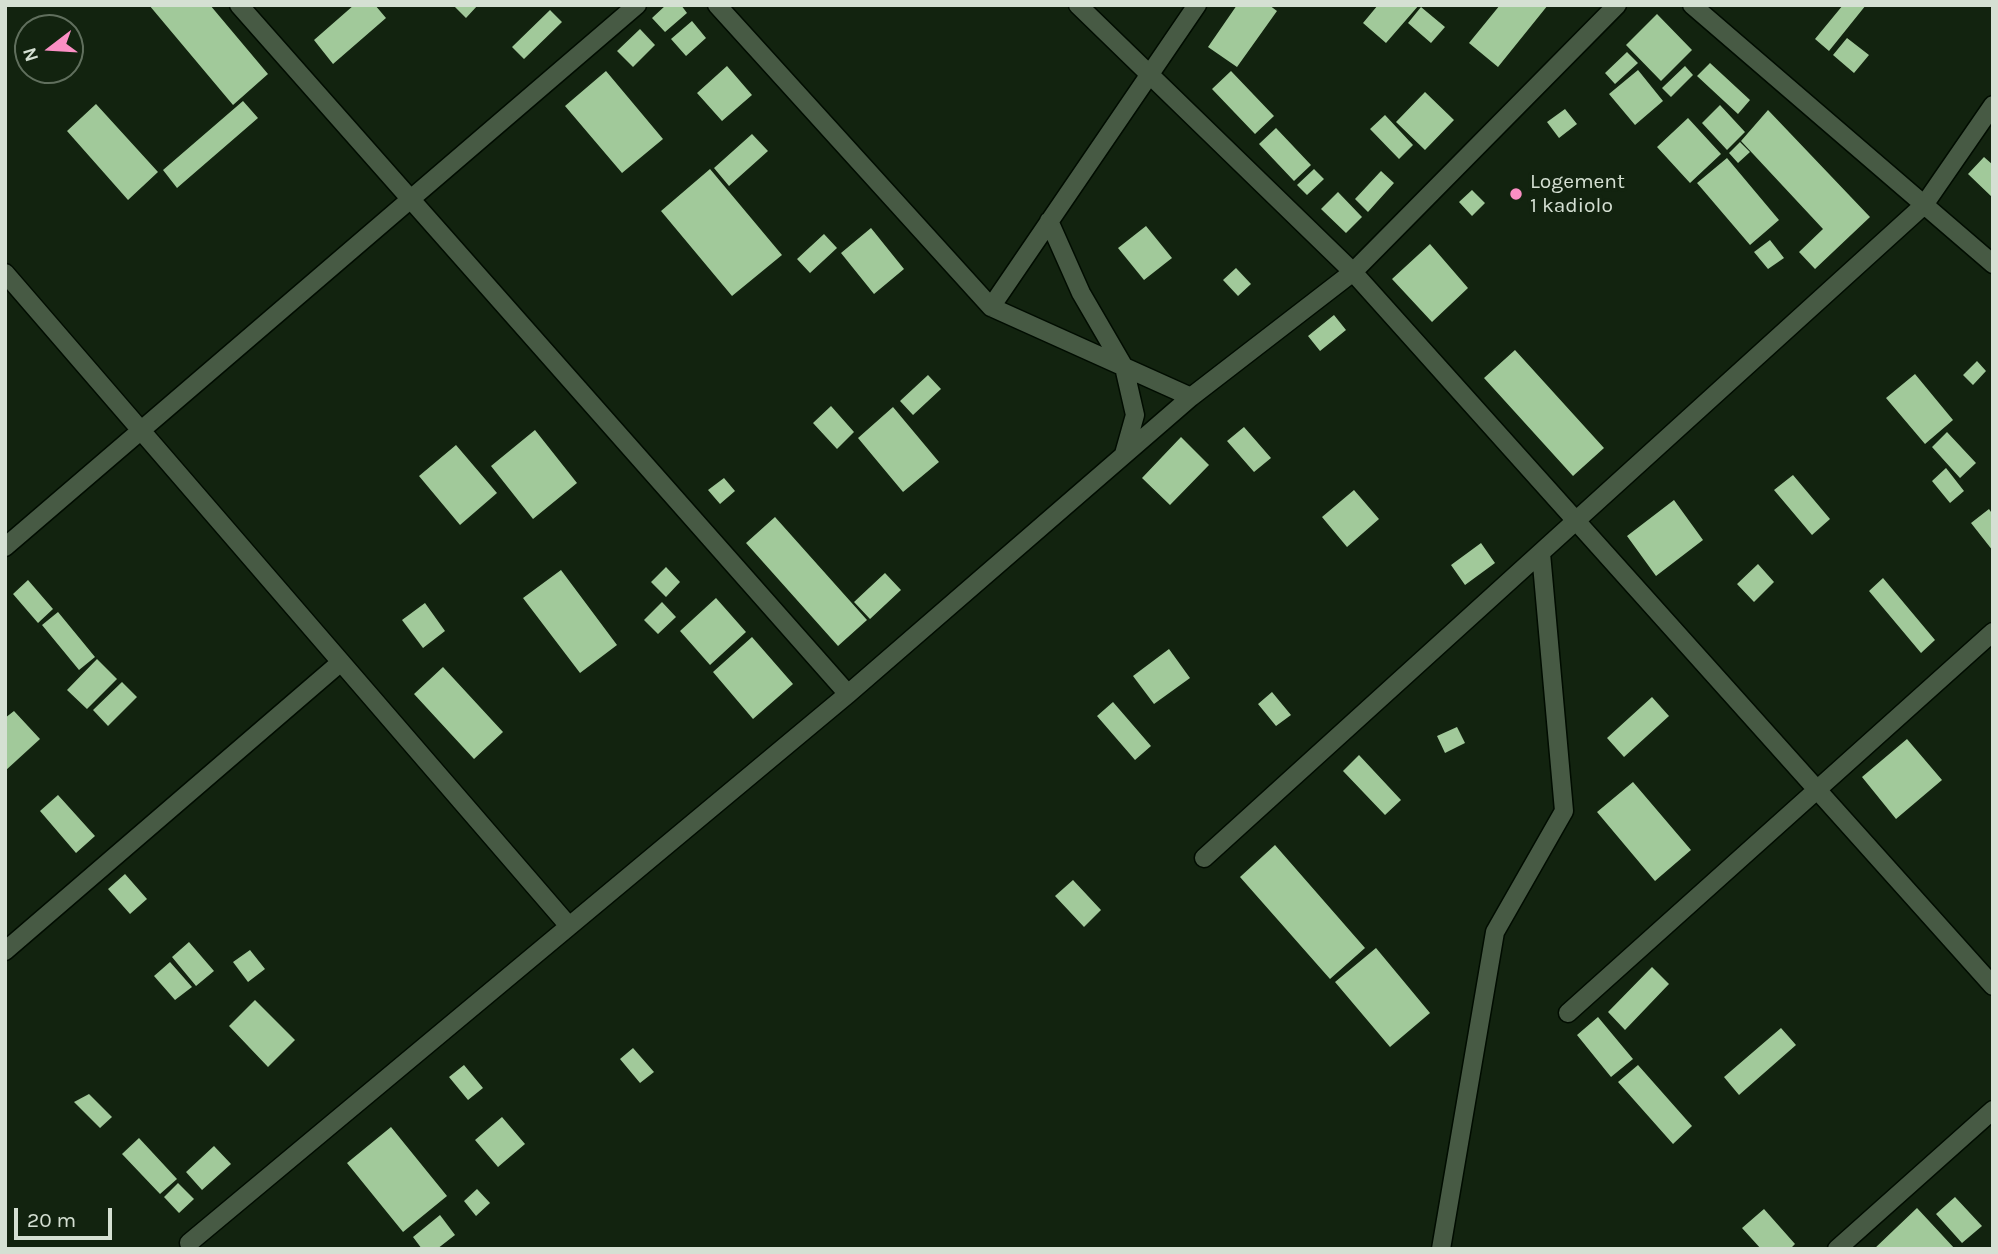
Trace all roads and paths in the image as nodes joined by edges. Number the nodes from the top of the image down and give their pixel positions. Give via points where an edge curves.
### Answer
1 (239, 5) edge
2 (637, 5) edge
3 (1078, 5) edge
4 (1197, 5) edge
5 (1617, 5) edge
6 (1692, 5) edge
7 (722, 6) edge
8 (1150, 75) junction
9 (1993, 105) edge
10 (411, 199) junction
11 (1924, 205) junction
12 (1049, 222) junction
13 (1993, 264) edge
14 (1353, 272) junction
15 (5, 273) edge
16 (991, 307) junction
17 (1125, 367) junction
18 (1191, 397) junction
19 (141, 430) junction
20 (1124, 454) junction
21 (1576, 521) junction
22 (5, 547) edge
23 (1541, 553) junction
24 (1993, 632) edge
25 (341, 662) junction
26 (848, 694) junction
27 (1817, 789) junction
28 (1205, 858) dead end
29 (569, 926) junction
30 (5, 951) edge
31 (1993, 986) edge
32 (1568, 1013) dead end
33 (1993, 1110) edge
34 (189, 1242) dead end
35 (1441, 1249) edge
36 (1837, 1249) edge

1 - 10 street
2 - 10 street
3 - 8 street
4 - 8 street
5 - 14 street
6 - 11 street
7 - 16 street
8 - 12 street
8 - 14 street
9 - 11 street
10 - 19 street
10 - 26 street
11 - 13 street
11 - 21 street
12 - 16 street
12 - 17 street via 1081,293
14 - 18 street
14 - 21 street
15 - 19 street
16 - 17 street
17 - 18 street
17 - 20 street via 1135,415
18 - 20 street
19 - 22 street
19 - 25 street
20 - 26 street
21 - 23 street
21 - 27 street
23 - 28 street
23 - 35 street via 1564,811 1494,932
24 - 27 street
25 - 29 street
25 - 30 street
26 - 29 street
27 - 31 street
27 - 32 street
29 - 34 street
33 - 36 street

